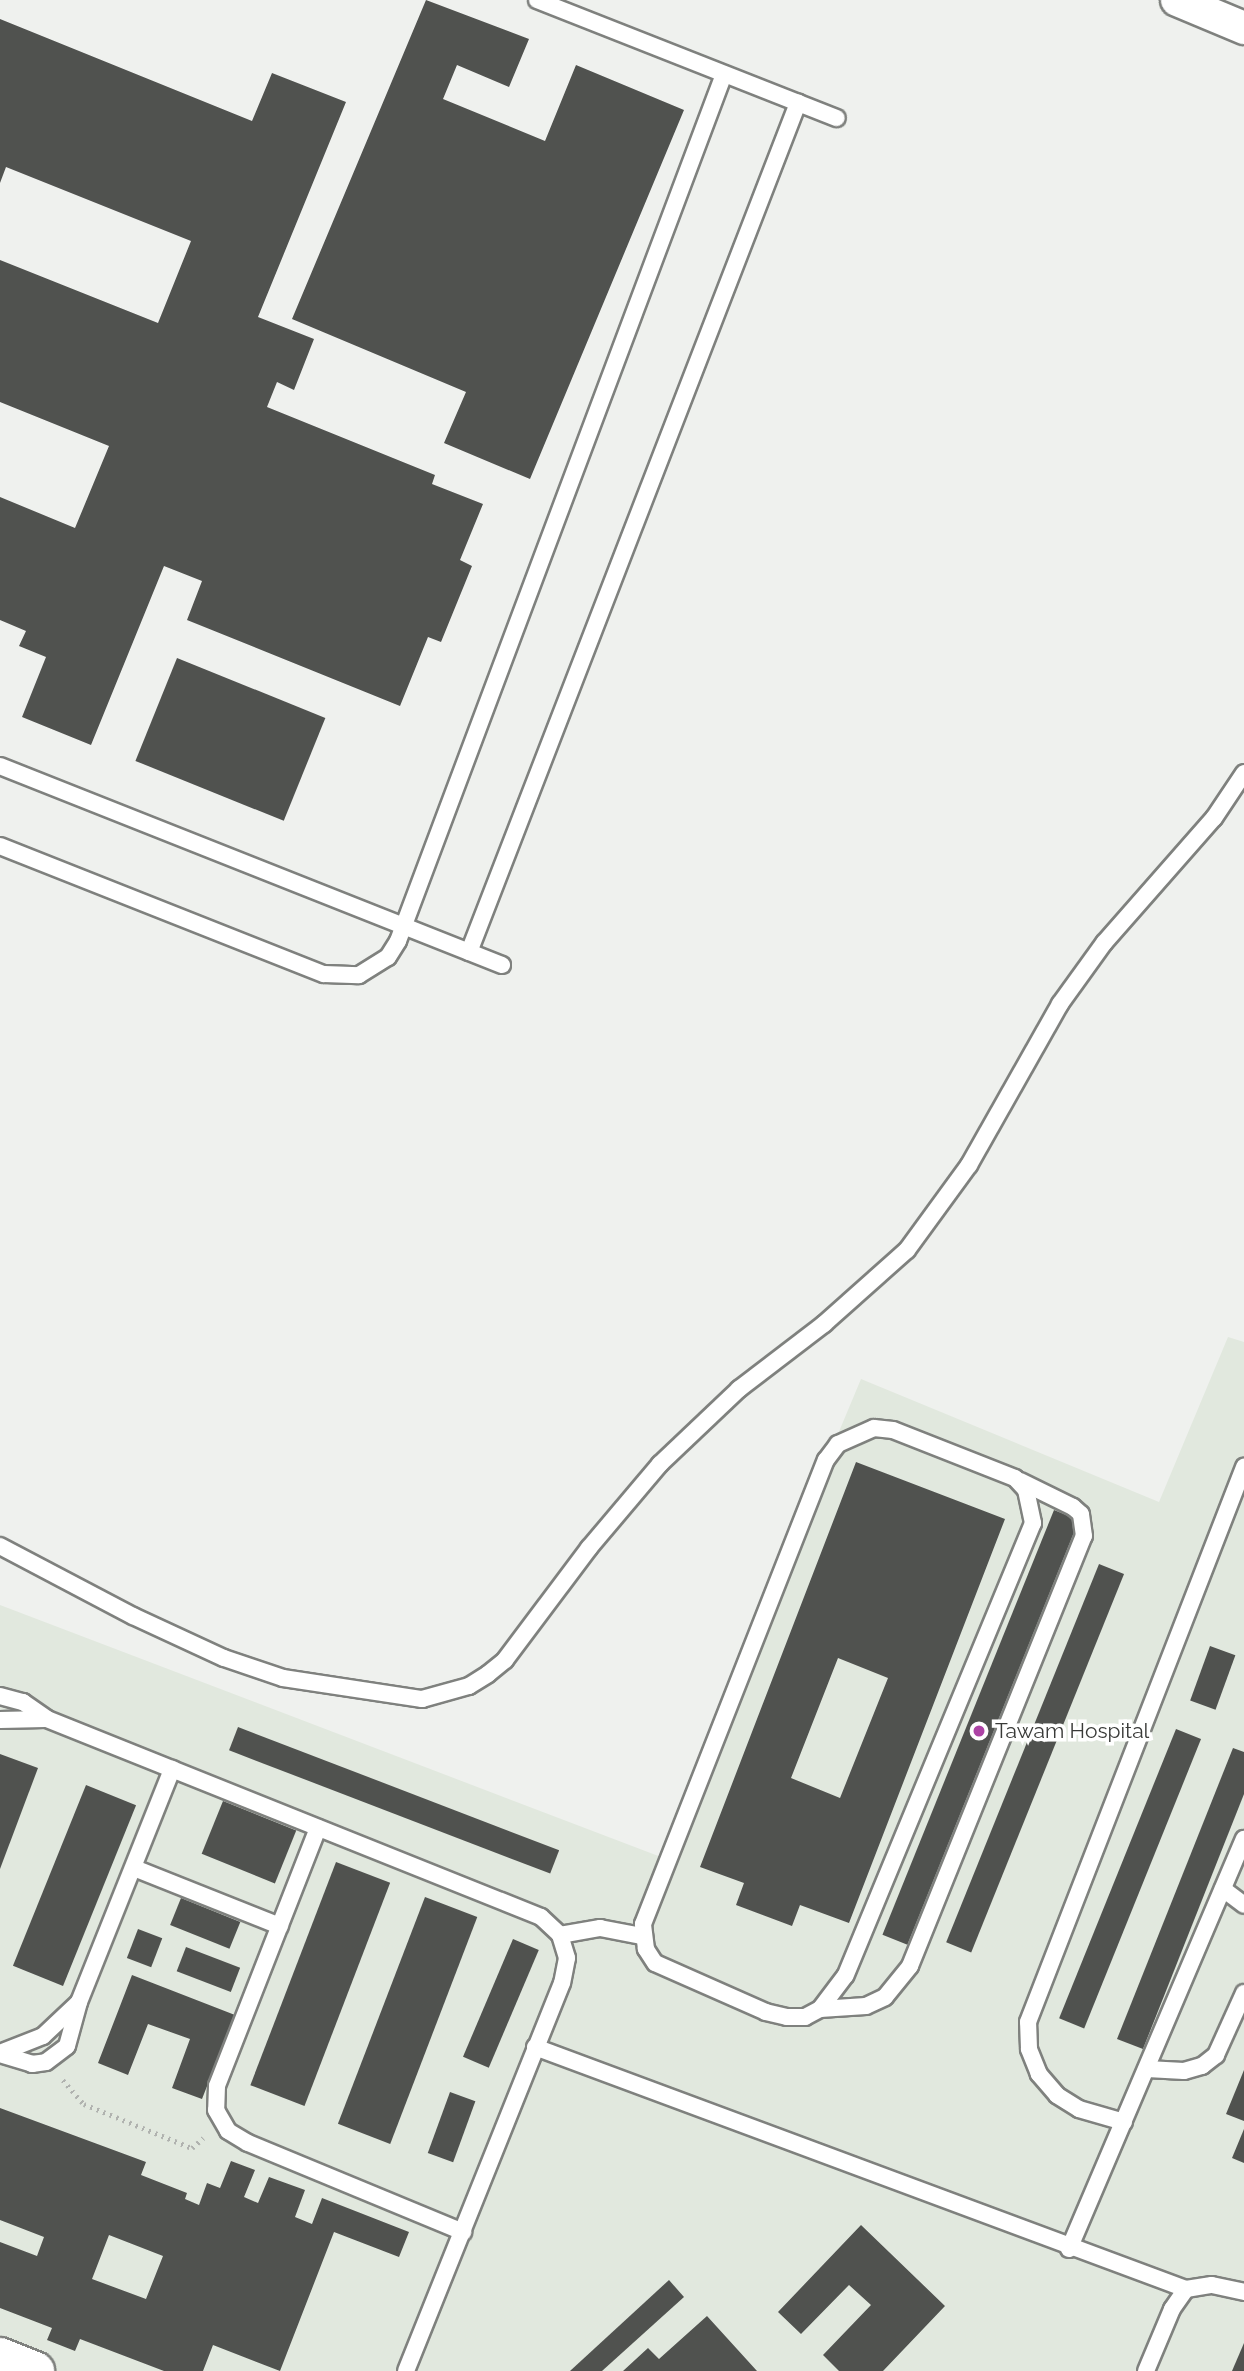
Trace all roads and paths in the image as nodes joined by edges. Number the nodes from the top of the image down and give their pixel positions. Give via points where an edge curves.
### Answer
1 (537, 0) edge
2 (1177, 0) edge
3 (1244, 27) edge
4 (723, 74) junction
5 (797, 103) junction
6 (837, 118) dead end
7 (0, 766) edge
8 (1244, 774) edge
9 (0, 846) edge
10 (404, 926) junction
11 (469, 951) junction
12 (502, 965) dead end
13 (1244, 1467) edge
14 (1014, 1478) junction
15 (0, 1546) edge
16 (0, 1696) edge
17 (47, 1719) junction
18 (0, 1720) edge
19 (172, 1769) junction
20 (318, 1828) junction
21 (1244, 1839) edge
22 (134, 1868) junction
23 (1223, 1889) junction
24 (1244, 1905) edge
25 (280, 1926) junction
26 (560, 1935) junction
27 (642, 1936) junction
28 (1244, 1993) edge
29 (79, 2002) junction
30 (820, 2009) junction
31 (535, 2047) junction
32 (0, 2054) edge
33 (46, 2062) junction
34 (1147, 2068) junction
35 (220, 2122) junction
36 (1124, 2122) junction
37 (463, 2232) junction
38 (1069, 2249) junction
39 (1186, 2289) junction
40 (1244, 2292) edge
41 (0, 2358) edge
42 (35, 2371) edge
43 (406, 2371) edge
44 (1146, 2371) edge

1 - 4 lane
2 - 3 street
4 - 5 lane
4 - 10 lane
5 - 6 lane
5 - 11 lane
7 - 10 lane
8 - 15 lane via 1214,818 1104,943 1060,1004 969,1165 907,1250 824,1324 739,1389 660,1464 606,1526 505,1660 488,1674 458,1690 422,1699 397,1699 283,1678 224,1658 133,1616
9 - 10 lane via 324,974 350,976 375,968 388,957
10 - 11 lane
11 - 12 lane
13 - 36 lane via 1028,2022 1029,2049 1039,2074 1056,2095 1079,2109
14 - 27 lane via 893,1430 855,1433 838,1444 819,1477 648,1908
14 - 30 lane via 1026,1490 1033,1524 845,1976
14 - 30 lane via 1073,1507 1081,1514 1084,1536 910,1966 886,1997 866,2006
16 - 17 lane via 23,1702
17 - 18 lane
17 - 19 lane
19 - 20 lane
19 - 22 lane
20 - 25 lane
20 - 26 lane via 541,1917
21 - 23 lane
22 - 25 lane
22 - 29 lane
23 - 24 lane
23 - 34 lane
25 - 35 lane via 216,2086
26 - 27 lane via 600,1928
26 - 31 lane via 566,1971
27 - 30 lane via 654,1963 668,1972 766,2012 805,2017
28 - 34 lane via 1220,2047 1202,2066 1184,2071
29 - 32 lane via 43,2036
29 - 33 lane via 67,2046
31 - 37 lane
31 - 38 lane
32 - 33 lane via 19,2062
33 - 35 path via 84,2104 192,2148
34 - 36 lane
35 - 37 lane via 248,2143
36 - 38 lane
37 - 43 lane
38 - 39 lane
39 - 40 lane via 1212,2285
39 - 44 lane via 1172,2309
41 - 42 street

